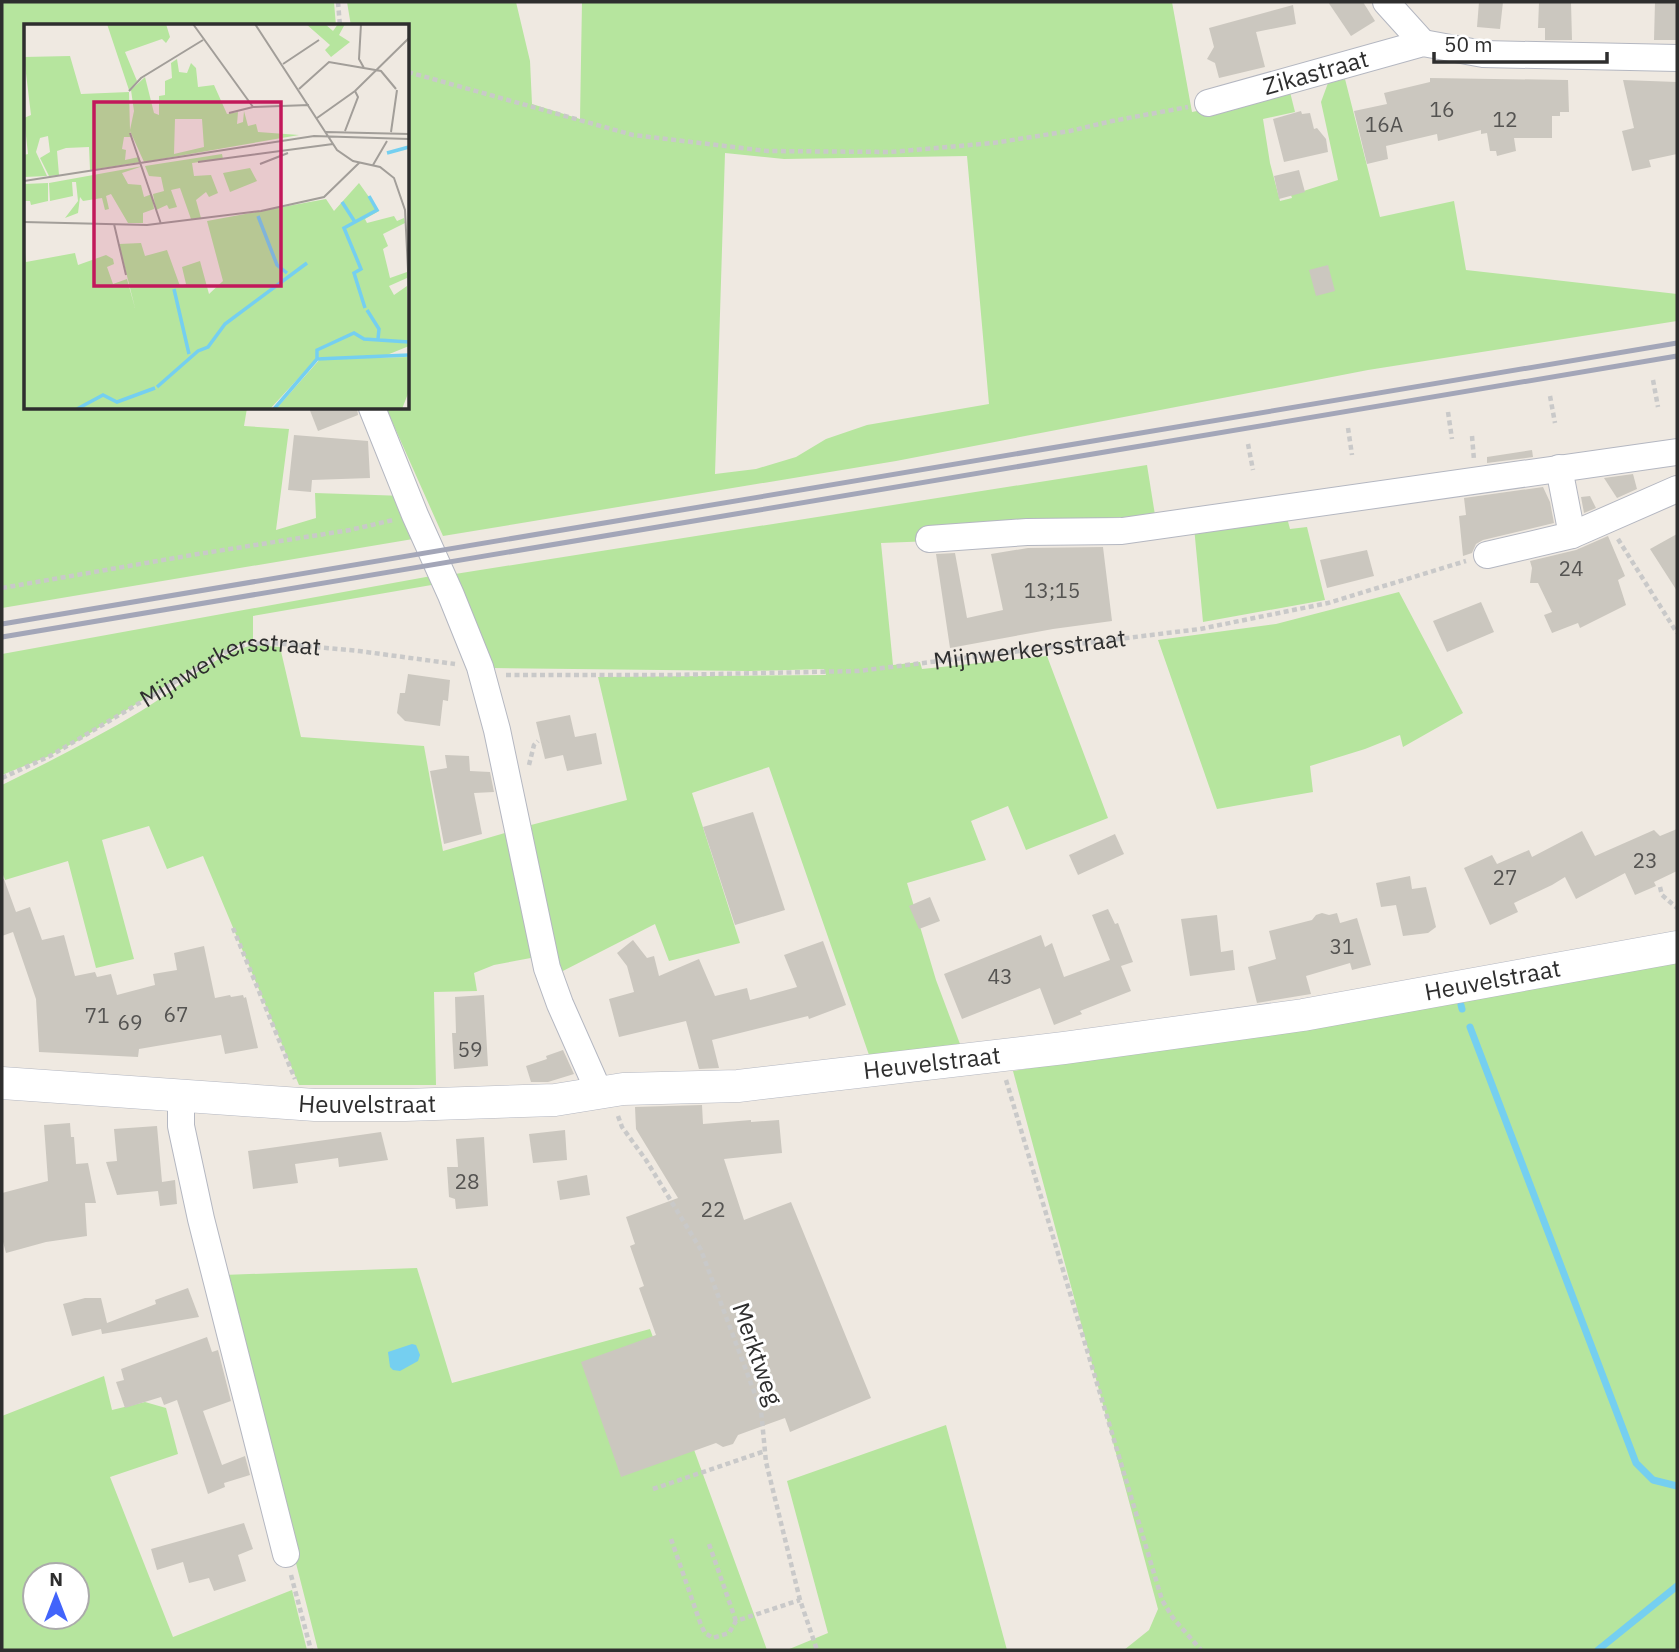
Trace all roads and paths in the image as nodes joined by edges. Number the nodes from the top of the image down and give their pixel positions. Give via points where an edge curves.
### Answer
1 (338, 2) edge
2 (1386, 2) edge
3 (340, 24) edge
4 (1423, 43) junction
5 (1677, 58) edge
6 (410, 73) edge
7 (1208, 103) joint
8 (1653, 380) dead end
9 (1550, 396) dead end
10 (1658, 407) dead end
11 (373, 410) edge
12 (1448, 412) dead end
13 (1555, 423) dead end
14 (1348, 428) dead end
15 (1452, 439) dead end
16 (1248, 444) dead end
17 (1677, 452) edge
18 (1352, 454) dead end
19 (1559, 468) junction
20 (1252, 470) dead end
21 (1677, 489) edge
22 (415, 515) junction
23 (1606, 520) junction
24 (1572, 535) junction
25 (929, 539) dead end
26 (1487, 555) joint
27 (2, 588) edge
28 (1677, 633) edge
29 (480, 667) junction
30 (2, 778) edge
31 (1660, 887) dead end
32 (1677, 908) edge
33 (233, 928) dead end
34 (1677, 947) edge
35 (999, 1056) junction
36 (2, 1083) edge
37 (605, 1091) junction
38 (181, 1097) junction
39 (306, 1104) junction
40 (765, 1451) junction
41 (653, 1489) dead end
42 (671, 1539) dead end
43 (709, 1544) dead end
44 (286, 1554) joint
45 (800, 1600) junction
46 (736, 1621) junction
47 (311, 1650) edge
48 (817, 1650) edge
49 (1201, 1650) edge

1 - 3 path
2 - 4 street
4 - 5 street, Zikastraat via 1483,54
4 - 7 street, Zikastraat
6 - 7 path via 633,135 767,151 890,152 993,143
8 - 10 path
9 - 13 path
11 - 22 street
12 - 15 path
14 - 18 path
16 - 20 path
17 - 19 street
19 - 24 street
19 - 25 street via 1122,531
21 - 23 street
22 - 27 path
22 - 29 street
23 - 24 street
23 - 28 path
24 - 26 street
26 - 29 path, Mijnwerkersstraat via 1328,603 1200,629 858,671 488,675
29 - 30 path, Mijnwerkersstraat via 347,650 249,644 233,648 50,756
29 - 37 street via 547,968 560,1004
31 - 32 path
33 - 39 path
34 - 35 street, Heuvelstraat via 1303,1016
35 - 37 street, Heuvelstraat via 738,1086
35 - 49 path via 1162,1600
36 - 38 street, Heuvelstraat
37 - 39 street, Heuvelstraat via 555,1100 472,1105
37 - 40 path, Merktweg via 622,1127 701,1250 761,1410
38 - 39 street, Heuvelstraat
38 - 44 street via 181,1126 209,1251
40 - 41 path
40 - 45 path, Merktweg
42 - 46 path via 705,1633 713,1638 729,1633
43 - 46 path
44 - 47 path
45 - 46 path
45 - 48 path, Merktweg

